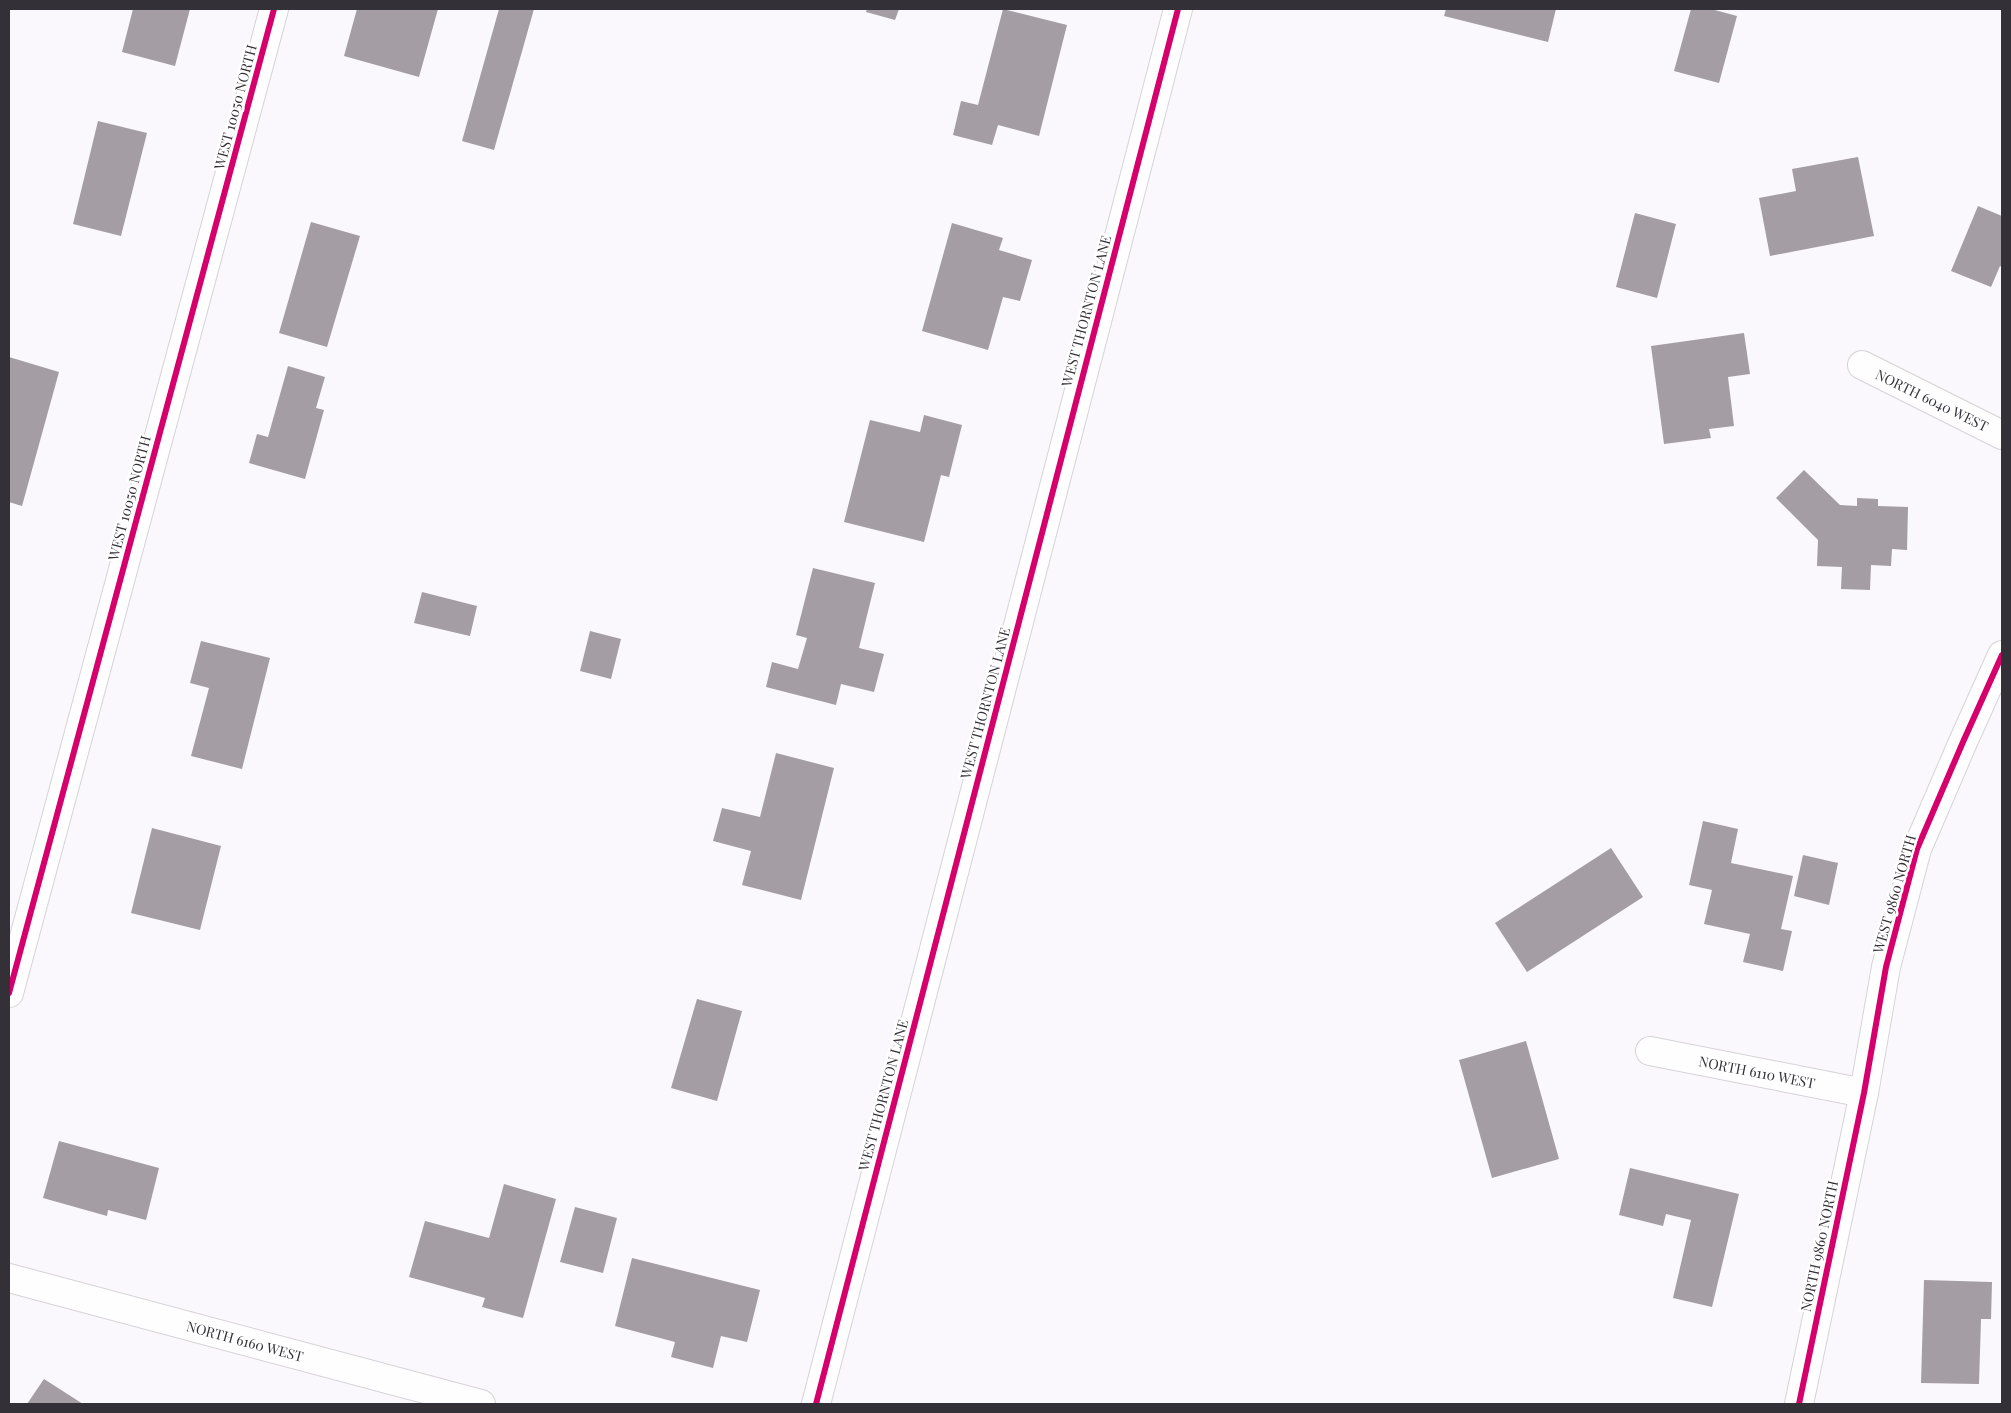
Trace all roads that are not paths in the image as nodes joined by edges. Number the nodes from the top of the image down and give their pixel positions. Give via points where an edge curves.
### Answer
1 (274, 9) edge
2 (1178, 9) edge
3 (1862, 365) dead end
4 (2002, 435) edge
5 (2002, 655) edge
6 (9, 993) edge
7 (1650, 1052) dead end
8 (1864, 1093) junction
9 (9, 1278) edge
10 (481, 1404) edge
11 (816, 1404) edge
12 (1799, 1404) edge

1 - 6 street, WEST 10050 NORTH
2 - 11 street, WEST THORNTON LANE
3 - 4 street, NORTH 6040 WEST
5 - 8 street, WEST 9860 NORTH via 1917,849 1886,967
7 - 8 street, NORTH 6110 WEST
8 - 12 street, NORTH 9860 NORTH
9 - 10 street, NORTH 6160 WEST

